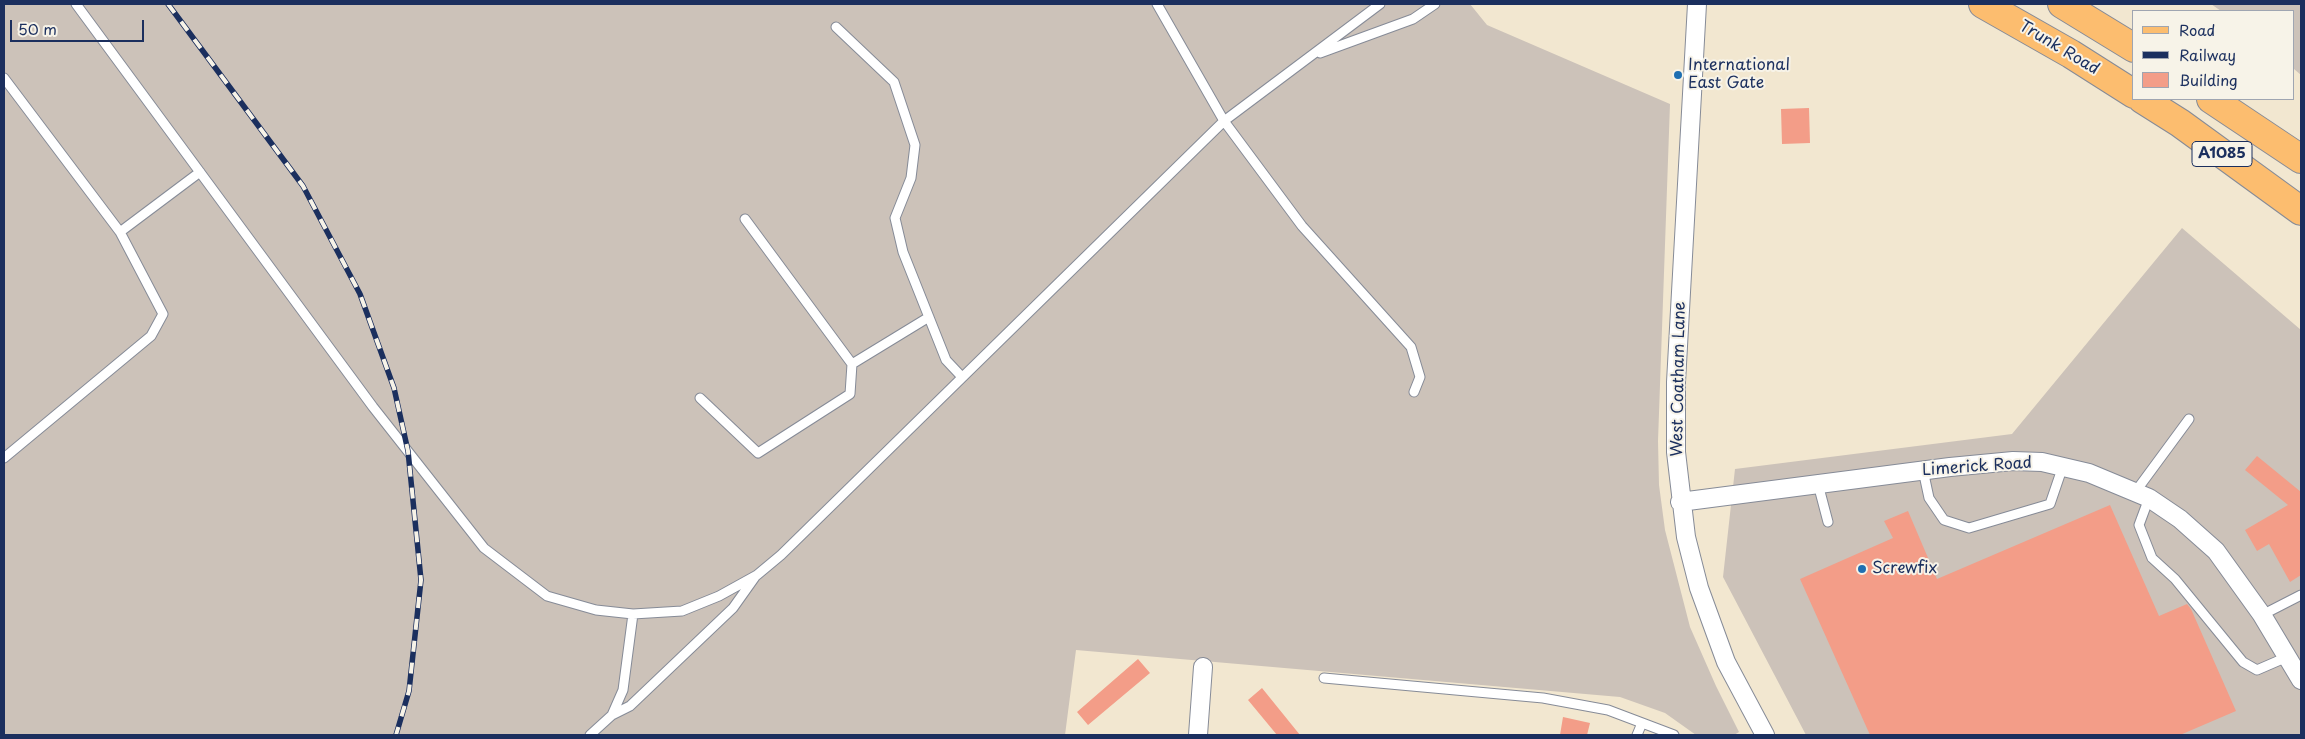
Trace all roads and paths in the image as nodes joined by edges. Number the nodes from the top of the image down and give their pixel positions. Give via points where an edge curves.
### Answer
1 (76, 4) edge
2 (1157, 4) edge
3 (1380, 4) edge
4 (1435, 4) edge
5 (1698, 4) edge
6 (1983, 4) edge
7 (2062, 4) edge
8 (836, 26) dead end
9 (2132, 47) edge
10 (1311, 57) junction
11 (4, 78) edge
12 (2132, 93) edge
13 (2144, 100) edge
14 (2212, 100) edge
15 (1224, 121) junction
16 (2301, 159) edge
17 (200, 172) junction
18 (2301, 211) edge
19 (745, 219) dead end
20 (120, 232) junction
21 (929, 317) junction
22 (852, 364) junction
23 (962, 377) junction
24 (1414, 392) dead end
25 (700, 398) dead end
26 (2189, 419) dead end
27 (4, 458) edge
28 (2063, 466) junction
29 (1923, 470) junction
30 (1818, 484) junction
31 (2142, 495) junction
32 (1680, 502) junction
33 (1828, 522) dead end
34 (757, 575) junction
35 (2301, 595) edge
36 (633, 614) junction
37 (2262, 615) junction
38 (2287, 657) junction
39 (1203, 667) dead end
40 (1324, 678) dead end
41 (2301, 680) edge
42 (612, 715) junction
43 (1642, 723) junction
44 (590, 735) edge
45 (1198, 735) edge
46 (1637, 735) edge
47 (1674, 735) edge
48 (1765, 735) edge

1 - 17 lane
2 - 15 lane
3 - 10 lane
4 - 10 lane via 1413,19
5 - 32 street, West Coatham Lane via 1676,382
6 - 12 main road, Trunk Road
7 - 9 main road
8 - 21 lane via 894,82 915,145 911,178 896,218 903,252
10 - 15 lane
11 - 20 lane
13 - 18 main road, A1085
14 - 16 main road, A1085
15 - 23 lane
15 - 24 lane via 1302,226 1411,347 1420,377
17 - 20 lane
17 - 36 lane via 374,407 484,548 547,596 596,610
19 - 22 lane
20 - 27 lane via 163,314 151,336
21 - 22 lane
21 - 23 lane via 946,360
22 - 25 lane via 850,394 758,453
23 - 34 lane
26 - 31 lane
28 - 29 street, Limerick Road via 2013,461
28 - 29 lane via 2050,504 1969,528 1944,520 1929,498
28 - 31 street, Limerick Road
29 - 30 street, Limerick Road
30 - 32 street, Limerick Road
30 - 33 lane
31 - 37 street, Limerick Road via 2180,518 2216,551
31 - 38 lane via 2139,525 2152,558 2175,578 2243,662 2257,670
32 - 48 street, West Coatham Lane via 1691,563 1711,624 1742,694
34 - 36 lane via 719,596 682,610
34 - 42 lane via 733,608 630,706
35 - 37 lane
36 - 42 lane via 623,690
37 - 38 street, Limerick Road
38 - 41 street, Limerick Road
39 - 45 street
40 - 43 lane via 1543,698 1608,710
42 - 44 lane
43 - 46 lane
43 - 47 lane

